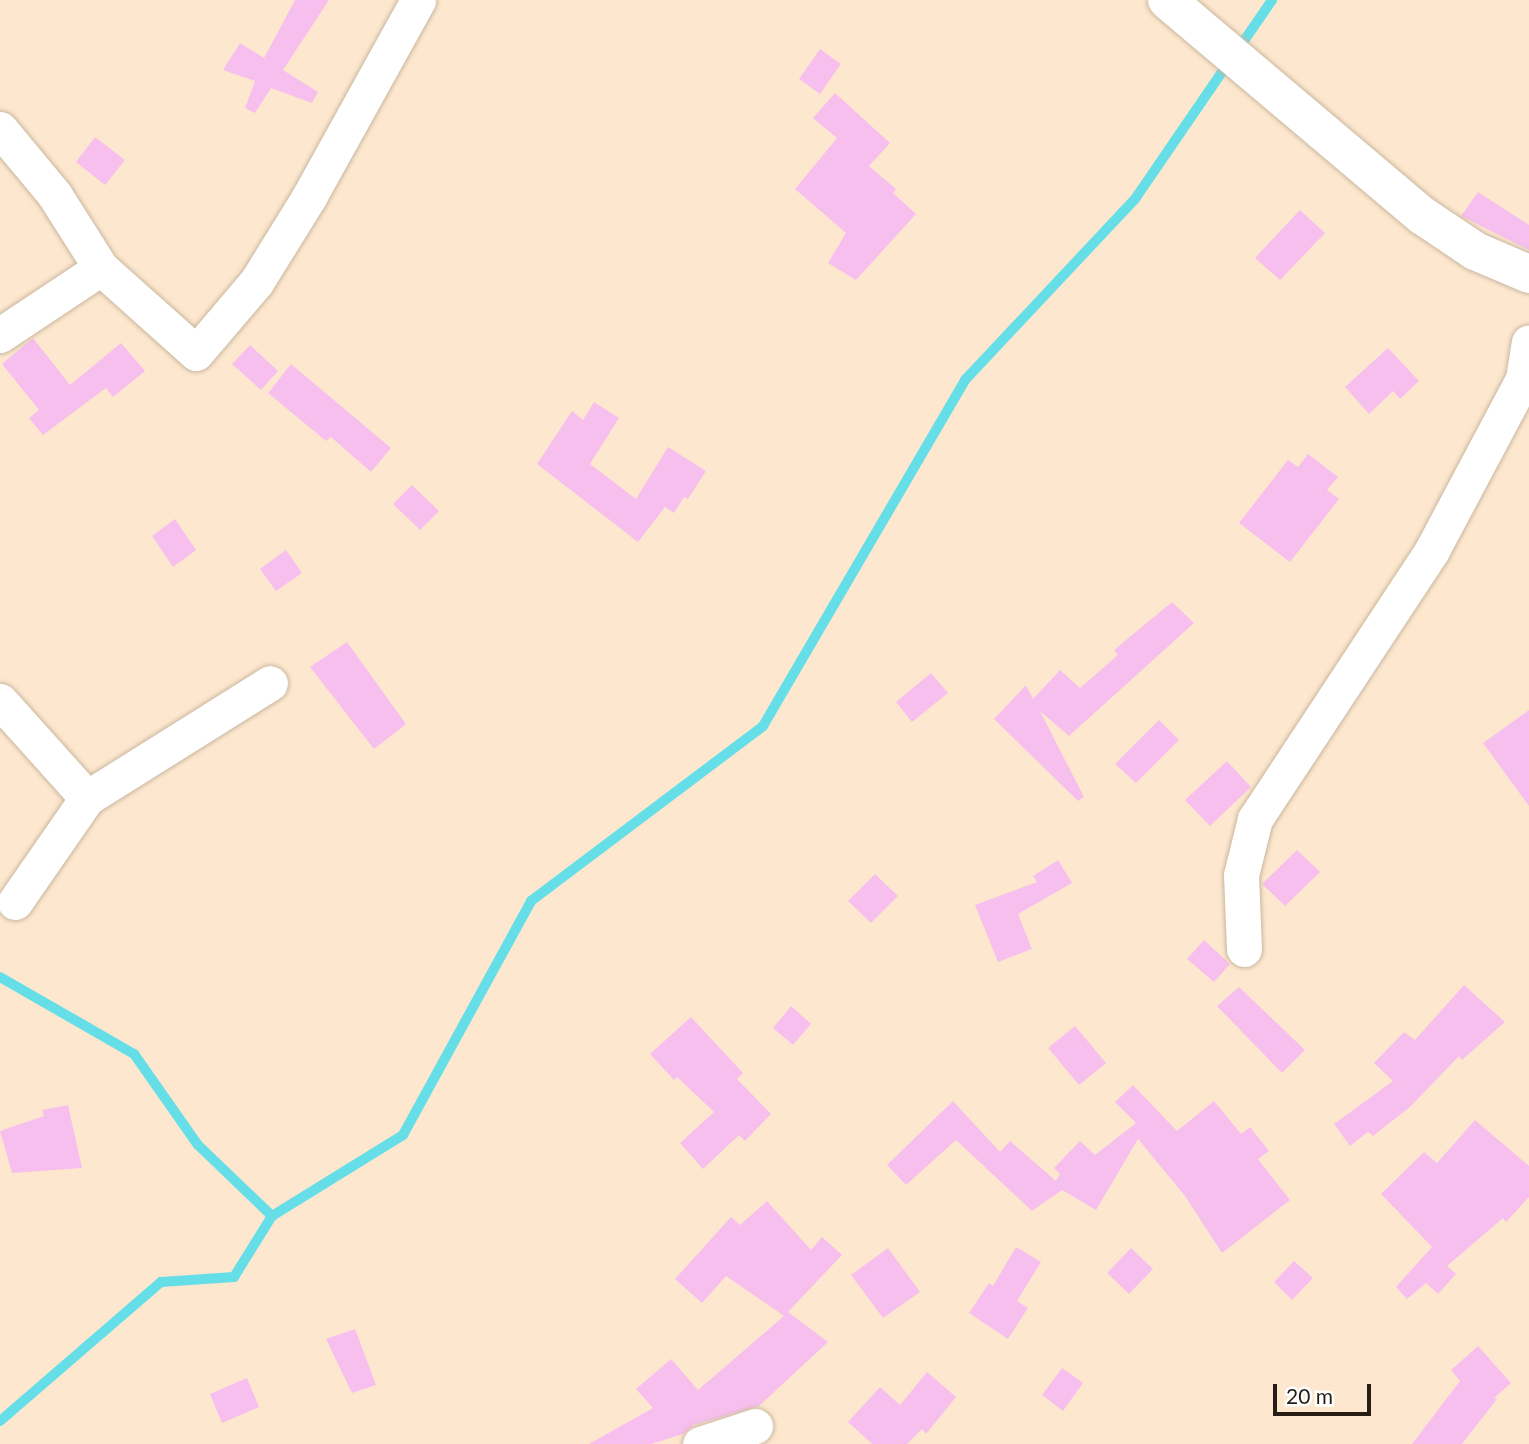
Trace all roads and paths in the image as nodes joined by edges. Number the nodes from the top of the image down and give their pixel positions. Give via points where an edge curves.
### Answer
1 (418, 0) edge
2 (1167, 0) edge
3 (0, 129) edge
4 (102, 268) junction
5 (1529, 274) edge
6 (0, 335) edge
7 (1529, 342) edge
8 (270, 683) dead end
9 (0, 701) edge
10 (87, 798) junction
11 (15, 902) dead end
12 (1244, 948) dead end
13 (755, 1426) dead end
14 (701, 1444) edge

1 - 4 street via 270,260 196,353
2 - 5 street via 1423,216 1475,251
3 - 4 street via 54,194
4 - 6 street
7 - 12 street via 1523,379 1431,552 1255,819 1241,875
8 - 10 street
9 - 10 street
10 - 11 street
13 - 14 street

